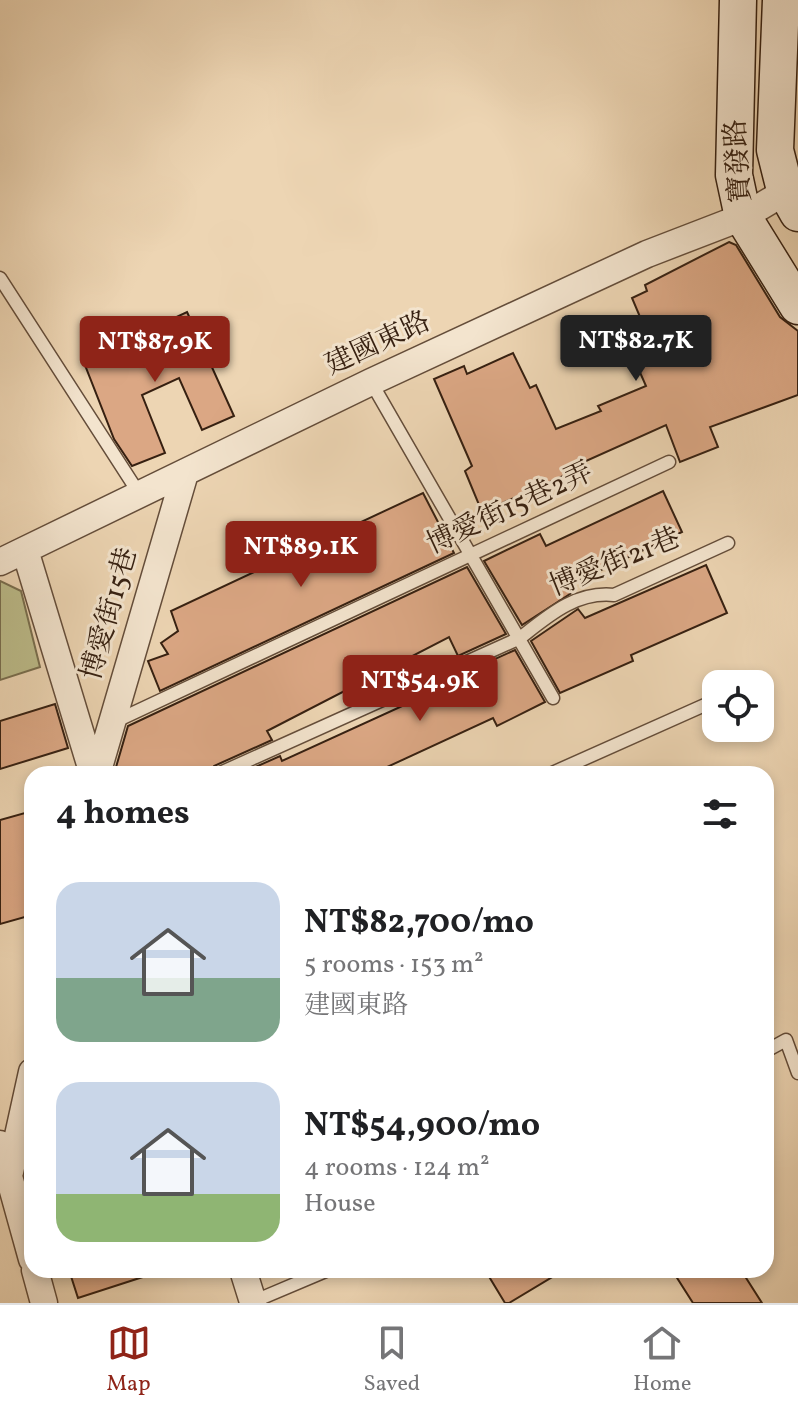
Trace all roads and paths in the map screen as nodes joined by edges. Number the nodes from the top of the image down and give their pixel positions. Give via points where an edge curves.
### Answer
1 (738, 0) edge
2 (786, 11) edge
3 (794, 196) edge
4 (743, 217) junction
5 (0, 278) edge
6 (798, 306) edge
7 (371, 382) junction
8 (669, 462) dead end
9 (185, 473) junction
10 (140, 495) junction
11 (728, 543) dead end
12 (25, 550) junction
13 (471, 553) junction
14 (0, 562) edge
15 (520, 638) junction
16 (553, 698) dead end
17 (702, 706) edge
18 (111, 723) junction
19 (92, 766) edge
20 (98, 766) edge
21 (236, 766) edge
22 (568, 766) edge
23 (774, 1047) edge
24 (798, 1073) edge
25 (24, 1109) edge
26 (0, 1144) edge
27 (10, 1175) junction
28 (24, 1228) edge
29 (37, 1278) edge
30 (245, 1278) edge
31 (309, 1278) edge
32 (252, 1302) edge
33 (44, 1303) edge

1 - 4 main road, 寶發路 via 734,175
2 - 3 main road, 寶發路 via 775,150
3 - 4 street, 建國東路
4 - 6 main road, 寶發路
4 - 7 street, 建國東路 via 647,254
5 - 10 lane
7 - 9 street, 建國東路
7 - 13 lane
8 - 13 lane, 博愛街15巷2弄
9 - 10 street, 建國東路
9 - 18 street, 博愛街15巷
10 - 12 street, 建國東路
11 - 15 lane, 博愛街21巷 via 614,595 594,593 553,612
12 - 14 street, 建國東路
12 - 19 street
13 - 15 lane
13 - 18 lane, 博愛街15巷2弄
15 - 16 lane
15 - 21 lane, 博愛街21巷
17 - 22 lane
18 - 20 street, 博愛街15巷
23 - 24 lane via 786,1040
25 - 27 street
26 - 27 street
27 - 28 street
29 - 33 street
30 - 32 street
31 - 32 lane

